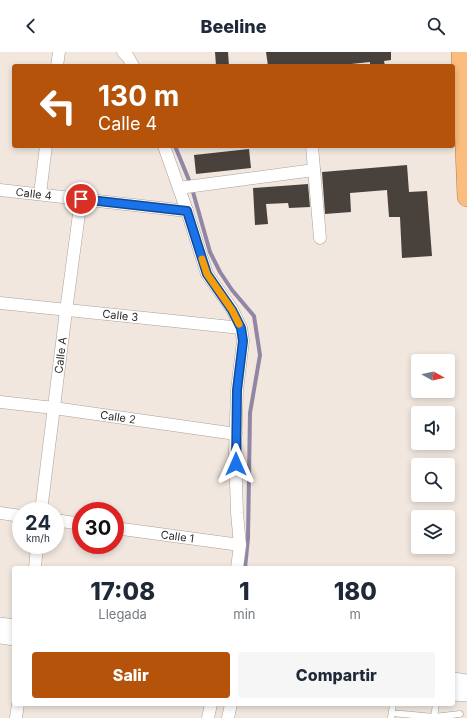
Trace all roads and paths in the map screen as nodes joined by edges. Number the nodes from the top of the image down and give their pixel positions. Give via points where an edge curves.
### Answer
1 (59, 52) edge
2 (461, 52) edge
3 (57, 64) edge
4 (46, 148) edge
5 (165, 148) edge
6 (312, 148) edge
7 (314, 170) junction
8 (179, 188) junction
9 (0, 190) edge
10 (40, 194) junction
11 (467, 197) edge
12 (81, 199) junction
13 (187, 211) junction
14 (320, 238) dead end
15 (0, 303) edge
16 (66, 310) junction
17 (241, 328) junction
18 (0, 402) edge
19 (54, 408) junction
20 (236, 434) junction
21 (42, 502) edge
22 (0, 513) edge
23 (12, 515) edge
24 (124, 529) edge
25 (240, 545) junction
26 (36, 554) edge
27 (35, 566) edge
28 (237, 566) edge
29 (0, 625) edge
30 (12, 627) edge
31 (0, 636) edge
32 (12, 638) edge
33 (455, 680) edge
34 (467, 682) edge
35 (455, 693) edge
36 (467, 694) edge
37 (18, 706) edge
38 (211, 706) edge
39 (231, 706) edge
40 (436, 706) edge
41 (467, 712) edge
42 (392, 715) edge
43 (458, 716) edge
44 (421, 717) edge
45 (434, 717) edge
46 (16, 718) edge
47 (208, 718) edge
48 (228, 718) edge

1 - 3 street
2 - 11 highway
4 - 10 street
5 - 8 street
6 - 7 street
7 - 8 street
7 - 14 street
8 - 13 street
9 - 10 street, Calle 4
10 - 12 street, Calle 4
12 - 13 street, Calle 4
12 - 16 street, Calle A
13 - 17 street via 207,274
15 - 16 street, Calle 3
16 - 17 street, Calle 3
16 - 19 street, Calle A
17 - 20 street via 243,341 237,390
18 - 19 street, Calle 2
19 - 20 street, Calle 2
19 - 21 street, Calle A
20 - 25 street
22 - 23 street
24 - 25 street, Calle 1
25 - 28 street
26 - 27 street
29 - 30 street
31 - 32 street
33 - 34 street
35 - 36 street
37 - 46 street
38 - 47 street
39 - 48 street
40 - 45 lane
41 - 43 lane
42 - 44 lane
43 - 45 lane
44 - 45 lane

